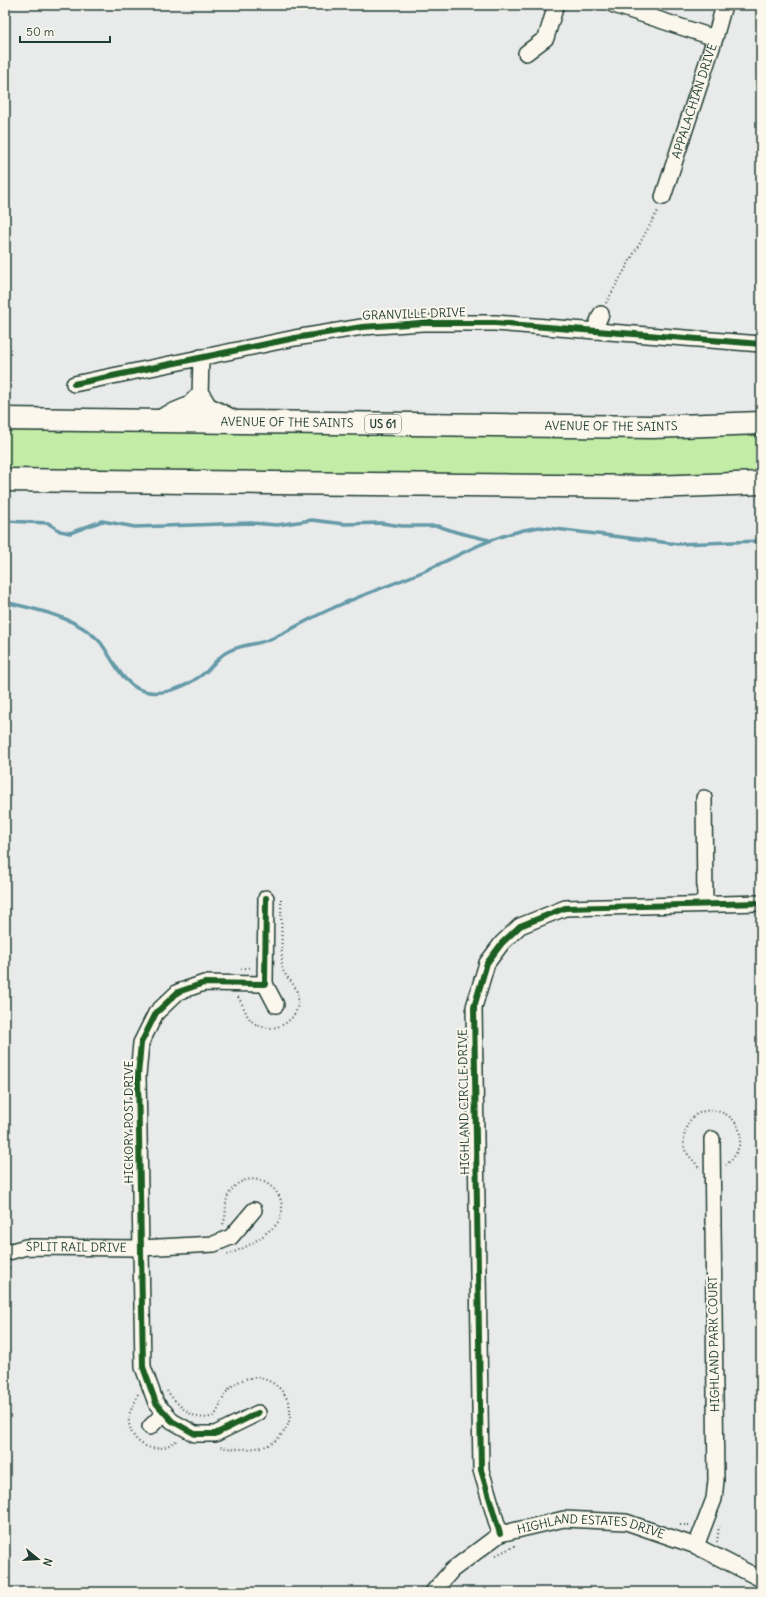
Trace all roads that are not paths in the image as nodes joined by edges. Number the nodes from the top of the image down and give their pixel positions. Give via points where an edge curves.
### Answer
1 (556, 5) edge
2 (614, 5) edge
3 (724, 5) edge
4 (715, 38) junction
5 (526, 52) dead end
6 (663, 197) road end
7 (602, 312) road end
8 (594, 331) junction
9 (761, 344) edge
10 (201, 357) junction
11 (74, 384) dead end
12 (200, 398) junction
13 (5, 420) edge
14 (157, 421) junction
15 (236, 422) junction
16 (761, 424) edge
17 (5, 480) edge
18 (761, 483) edge
19 (704, 798) dead end
20 (266, 898) dead end
21 (761, 903) edge
22 (705, 904) junction
23 (264, 984) junction
24 (276, 1005) dead end
25 (712, 1139) dead end
26 (254, 1210) dead end
27 (141, 1248) junction
28 (5, 1253) edge
29 (165, 1412) junction
30 (258, 1413) dead end
31 (150, 1428) dead end
32 (500, 1534) junction
33 (696, 1546) junction
34 (761, 1580) edge
35 (433, 1592) edge

1 - 5 street via 546,38
2 - 4 street
3 - 4 street, APPALACHIAN DRIVE
4 - 6 street, APPALACHIAN DRIVE
7 - 8 street
8 - 9 street, GRANVILLE DRIVE
8 - 10 street, GRANVILLE DRIVE via 495,323 423,323 362,327
10 - 11 street, GRANVILLE DRIVE
10 - 12 street
12 - 14 highway via 190,408
12 - 15 highway via 206,408
13 - 14 highway, AVENUE OF THE SAINTS / US 61
14 - 15 highway, AVENUE OF THE SAINTS / US 61
15 - 16 highway, AVENUE OF THE SAINTS / US 61 via 652,427
17 - 18 highway via 653,487
19 - 22 street
20 - 23 street
21 - 22 street, HIGHLAND CIRCLE DRIVE
22 - 32 street, HIGHLAND CIRCLE DRIVE via 565,908 520,926 502,943 487,963 474,1007 481,1470
23 - 24 street
23 - 27 street, HICKORY POST DRIVE via 204,983 178,992 156,1014 141,1043 138,1075
25 - 33 street, HIGHLAND PARK COURT via 716,1480 714,1499
26 - 27 street, SPLIT RAIL DRIVE via 231,1237 214,1244
27 - 28 street, SPLIT RAIL DRIVE via 26,1248
27 - 29 street, HICKORY POST DRIVE via 143,1367 156,1403
29 - 30 street, HICKORY POST DRIVE via 172,1421 195,1434 215,1434
29 - 31 street
32 - 33 street, HIGHLAND ESTATES DRIVE via 564,1519 626,1522
32 - 35 street, HIGHLAND ESTATES DRIVE via 452,1570
33 - 34 street, HIGHLAND ESTATES DRIVE

